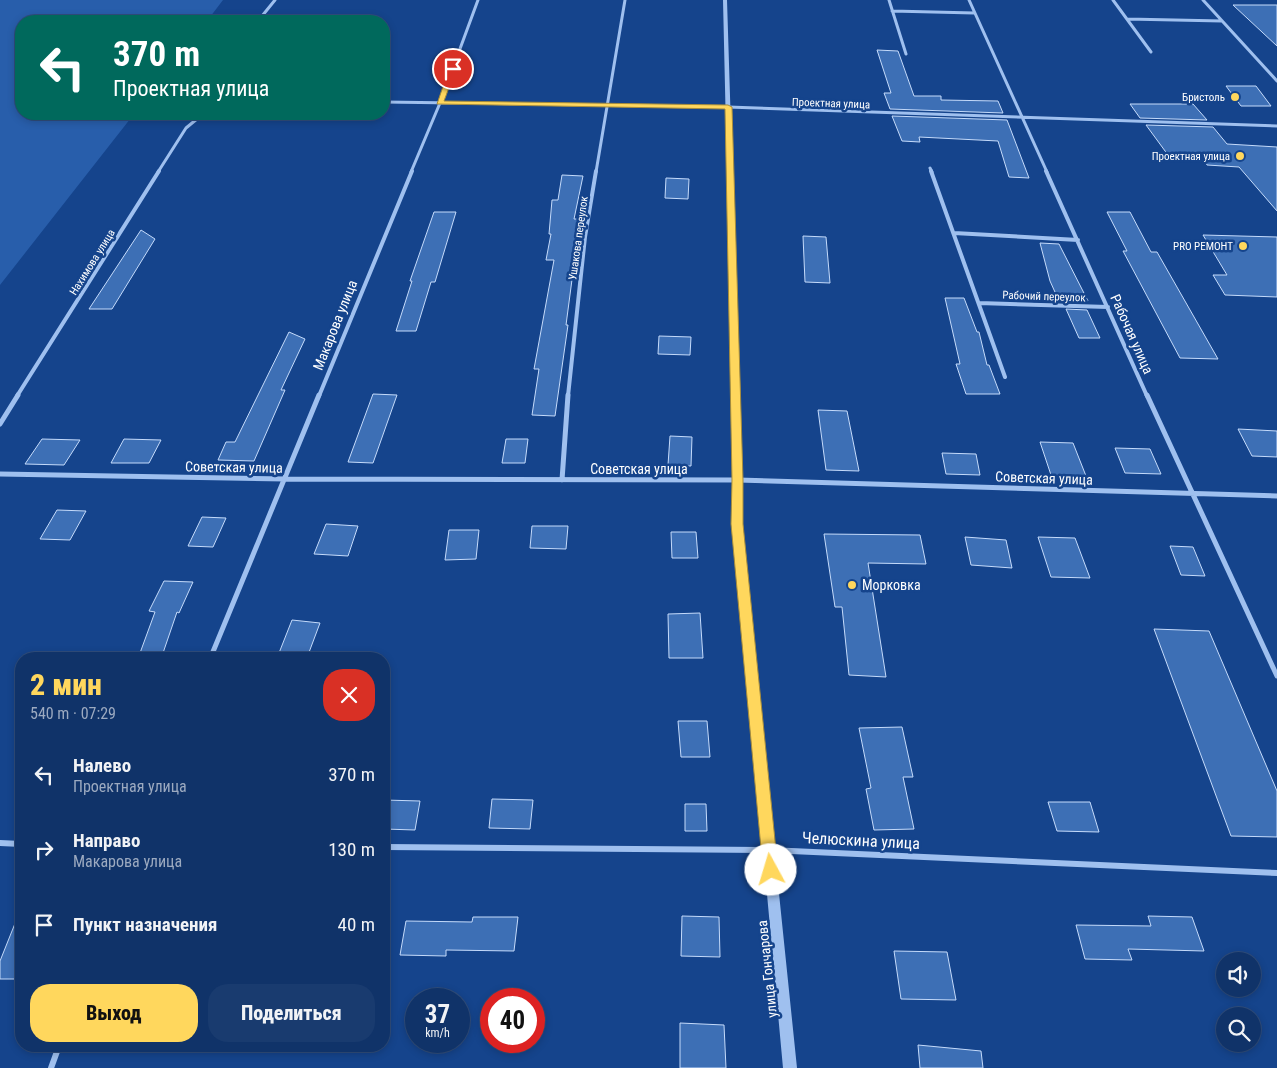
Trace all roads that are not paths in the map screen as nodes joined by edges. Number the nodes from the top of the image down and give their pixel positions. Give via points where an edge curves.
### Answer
1 (275, 0) edge
2 (478, 0) edge
3 (625, 0) edge
4 (725, 0) edge
5 (889, 0) edge
6 (969, 0) edge
7 (1112, 0) edge
8 (1204, 0) edge
9 (892, 11) junction
10 (974, 13) junction
11 (263, 15) edge
12 (1127, 19) junction
13 (1222, 21) junction
14 (1151, 52) dead end
15 (906, 54) dead end
16 (1277, 81) edge
17 (390, 102) edge
18 (440, 103) junction
19 (606, 106) junction
20 (728, 107) junction
21 (1024, 119) junction
22 (196, 120) edge
23 (1277, 126) edge
24 (930, 168) dead end
25 (954, 233) junction
26 (1078, 240) junction
27 (979, 303) junction
28 (1108, 307) junction
29 (1005, 377) dead end
30 (0, 424) edge
31 (0, 474) edge
32 (285, 479) junction
33 (562, 480) junction
34 (738, 480) junction
35 (1191, 493) junction
36 (1277, 496) edge
37 (213, 652) edge
38 (1277, 676) edge
39 (0, 843) edge
40 (15, 844) edge
41 (390, 848) edge
42 (769, 850) junction
43 (1277, 873) edge
44 (57, 1052) edge
45 (51, 1068) edge
46 (790, 1068) edge

1 - 11 street
2 - 18 street, Макарова улица
3 - 19 street, Ушакова переулок
4 - 20 street, улица Гончарова
5 - 9 street
6 - 10 street, Рабочая улица
7 - 12 street
8 - 13 street
9 - 10 street
9 - 15 street
10 - 21 street, Рабочая улица
12 - 13 street
12 - 14 street
13 - 16 street
17 - 18 street, Проектная улица
18 - 19 street, Проектная улица
18 - 32 street, Макарова улица
19 - 20 street, Проектная улица
19 - 33 street, Ушакова переулок via 585,237
20 - 21 street, Проектная улица
20 - 34 street, улица Гончарова
21 - 23 street, Проектная улица
21 - 26 street, Рабочая улица
22 - 30 street, Нахимова улица via 186,128
24 - 25 street
25 - 26 street
25 - 27 street
26 - 28 street, Рабочая улица
27 - 28 street, Рабочий переулок
27 - 29 street
28 - 35 street, Рабочая улица
31 - 32 street, Советская улица
32 - 33 street, Советская улица
32 - 37 street, Макарова улица
33 - 34 street, Советская улица
34 - 35 street, Советская улица
34 - 42 street, улица Гончарова via 737,524
35 - 36 street, Советская улица
35 - 38 street, Рабочая улица
39 - 40 street
41 - 42 street, Челюскина улица
42 - 43 street, Челюскина улица
42 - 46 street, улица Гончарова
44 - 45 street

